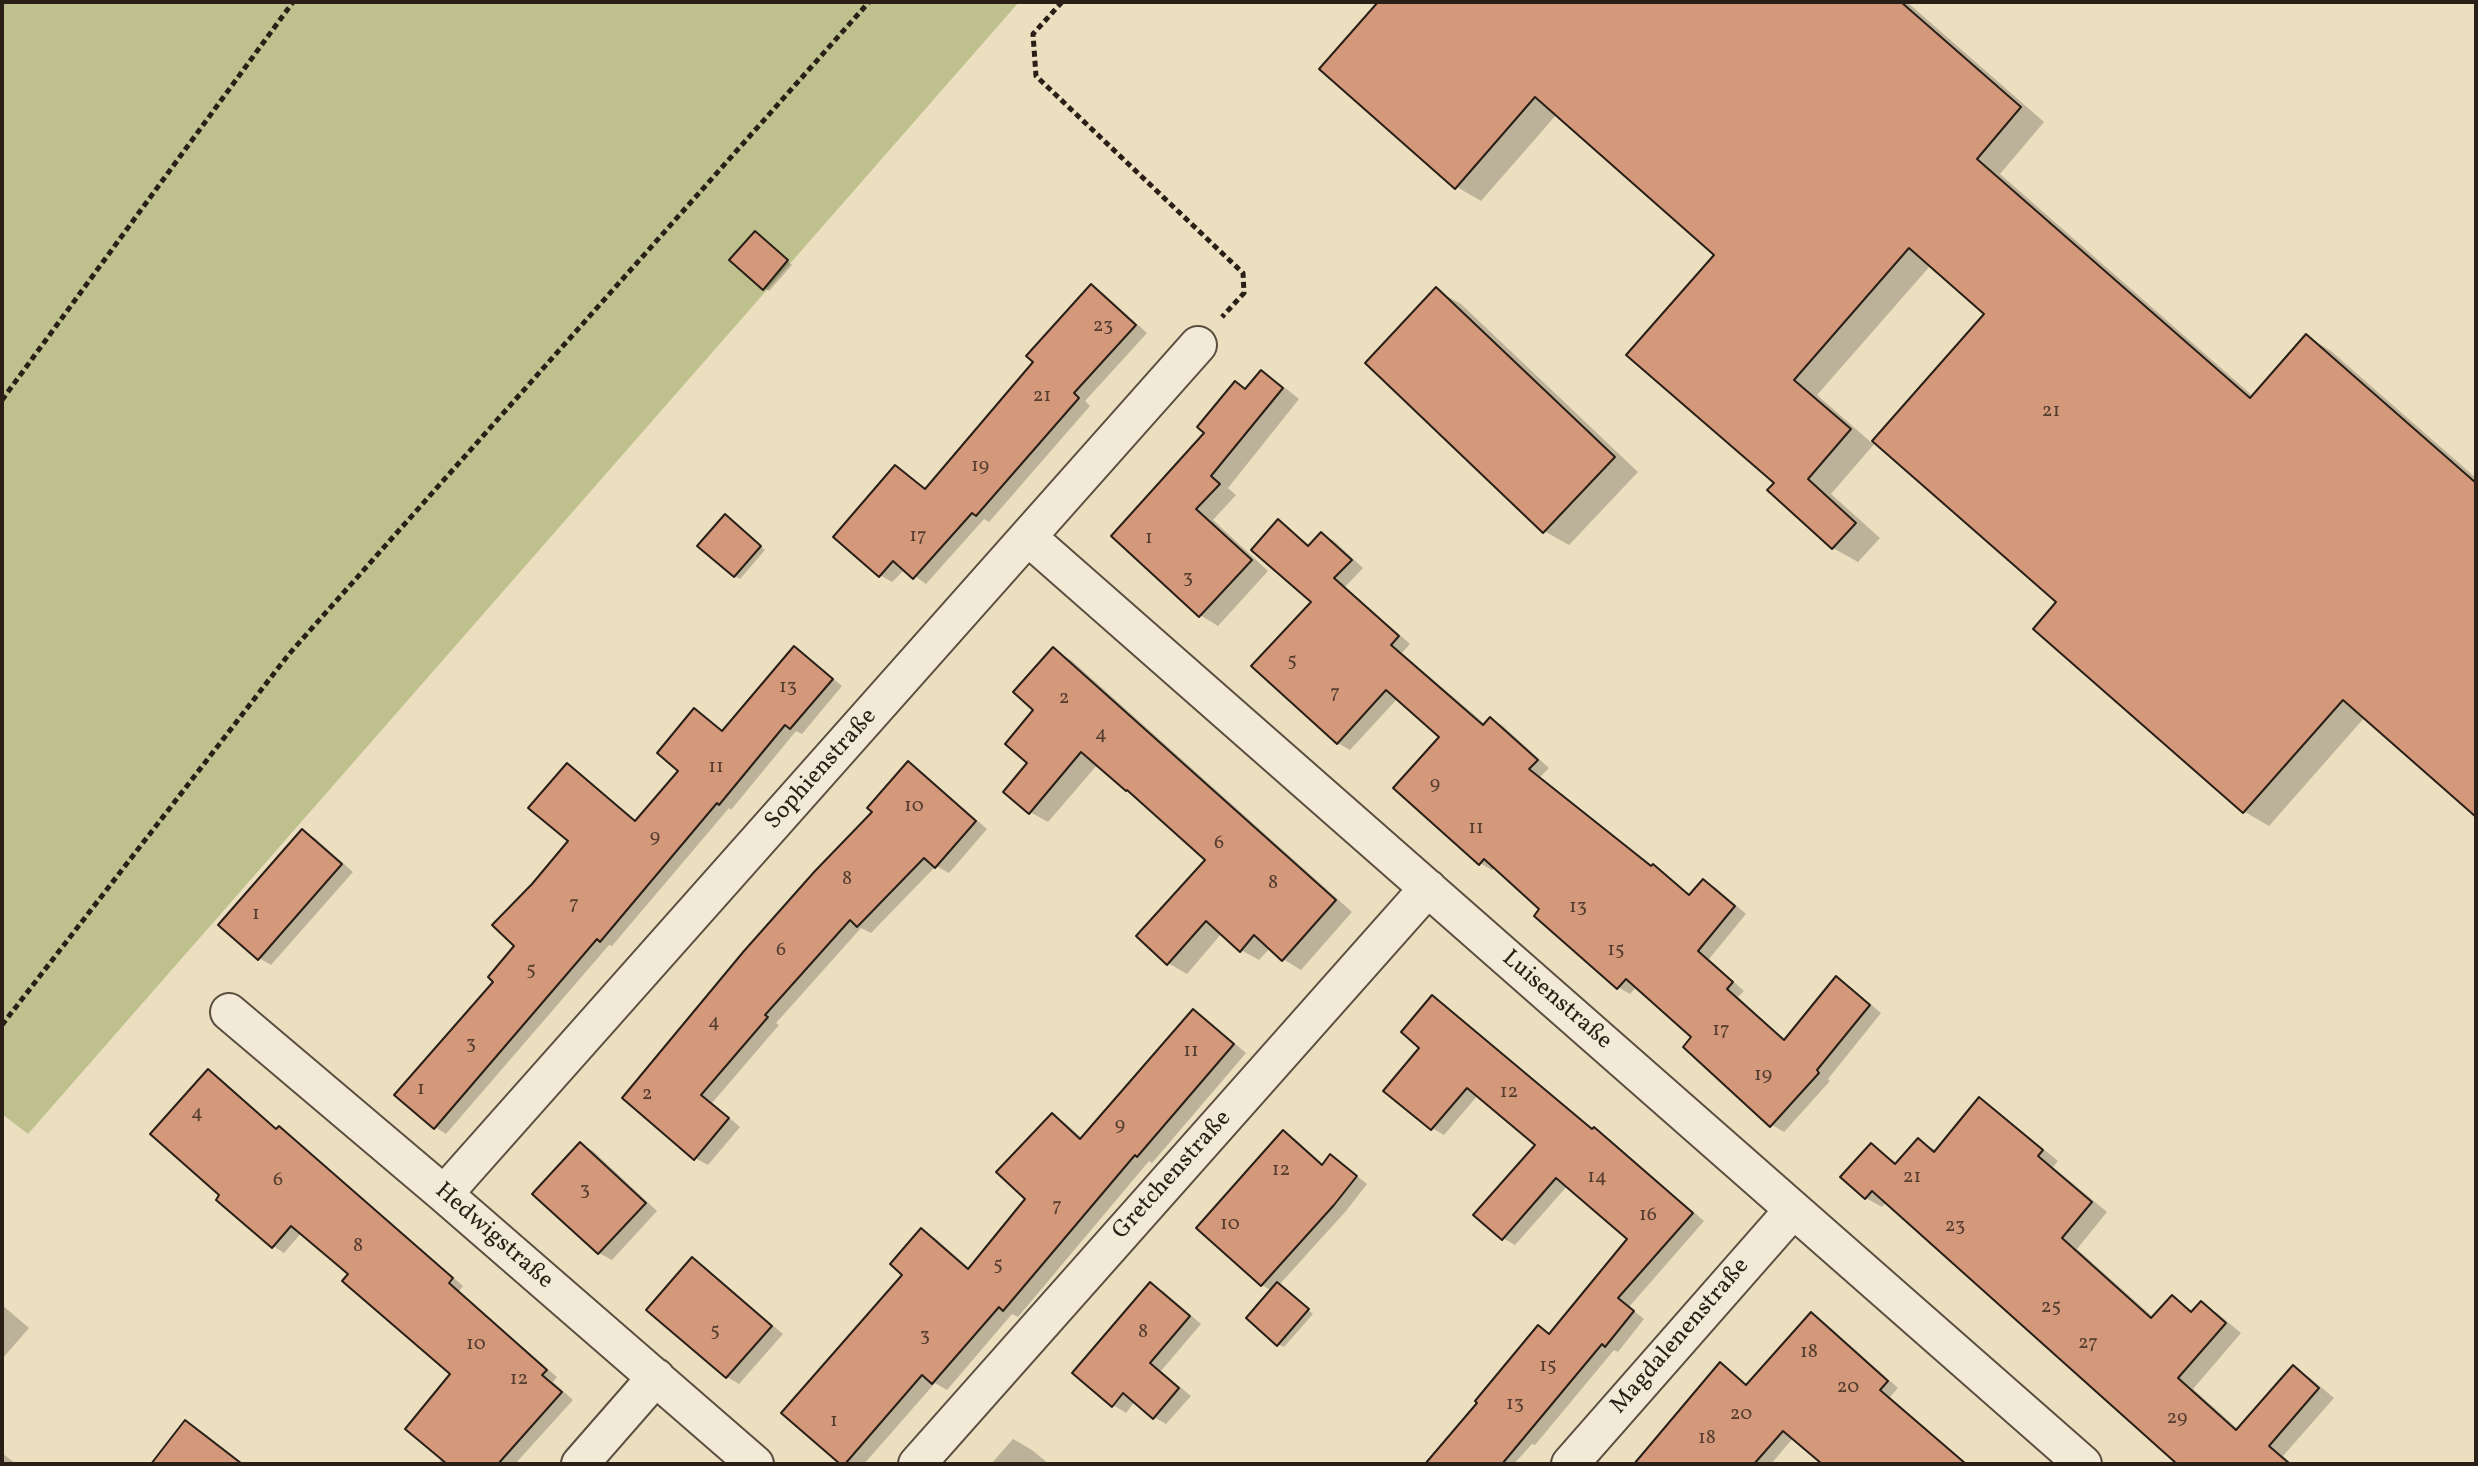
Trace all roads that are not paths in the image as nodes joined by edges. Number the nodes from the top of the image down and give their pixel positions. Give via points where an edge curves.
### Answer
1 (1198, 345) road end
2 (1029, 538) junction
3 (1428, 888) junction
4 (229, 1012) dead end
5 (444, 1194) junction
6 (1793, 1210) junction
7 (656, 1377) junction
8 (580, 1464) edge
9 (755, 1464) edge
10 (917, 1464) edge
11 (1570, 1464) edge
12 (2083, 1464) edge

1 - 2 street, Sophienstraße
2 - 3 street, Luisenstraße
2 - 5 street, Sophienstraße
3 - 6 street, Luisenstraße
3 - 10 street, Gretchenstraße
4 - 5 street, Hedwigstraße
5 - 7 street, Hedwigstraße
6 - 11 street, Magdalenenstraße
6 - 12 street, Luisenstraße
7 - 8 street
7 - 9 street, Hedwigstraße

